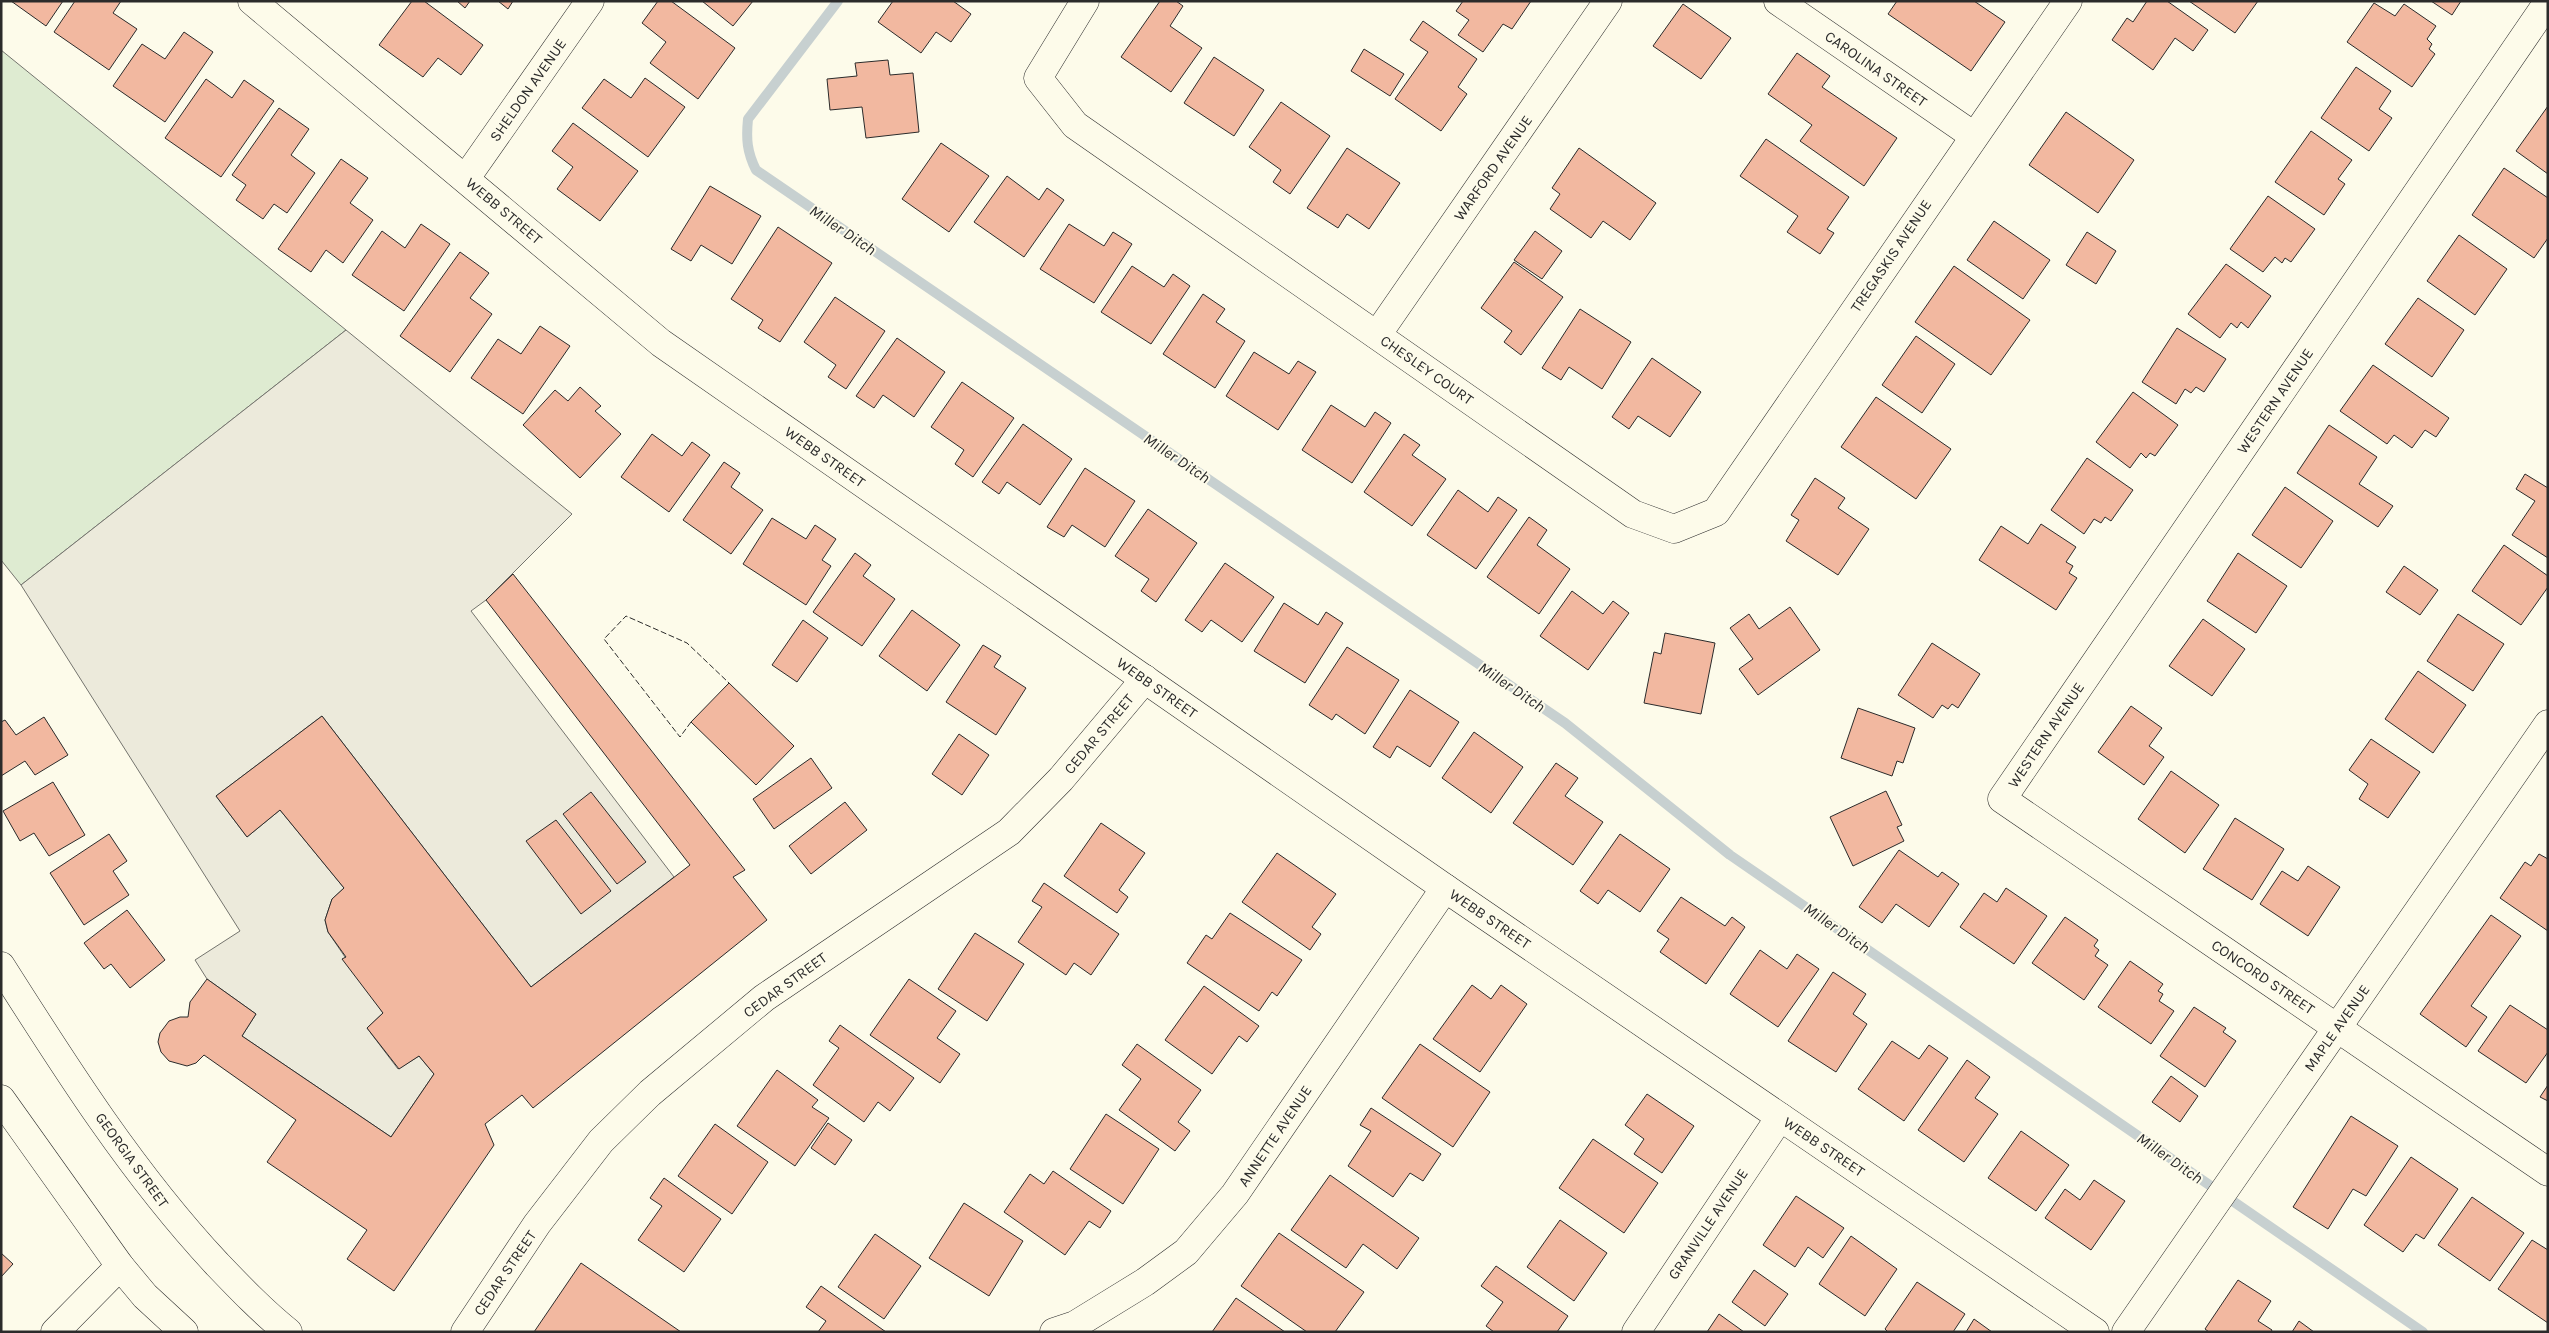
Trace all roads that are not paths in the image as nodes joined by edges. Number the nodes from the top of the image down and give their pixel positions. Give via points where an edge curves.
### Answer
1 (252, 1) edge
2 (590, 1) edge
3 (1085, 1) edge
4 (1608, 1) edge
5 (1778, 1) edge
6 (2068, 1) edge
7 (2548, 2) edge
8 (1974, 136) junction
9 (466, 178) junction
10 (1377, 335) junction
11 (1716, 512) joint
12 (1144, 679) junction
13 (2548, 724) edge
14 (2002, 799) joint
15 (1445, 888) junction
16 (1, 966) edge
17 (2337, 1028) junction
18 (1, 1099) edge
19 (1780, 1117) junction
20 (2548, 1172) edge
21 (120, 1266) junction
22 (55, 1332) edge
23 (184, 1332) edge
24 (288, 1332) edge
25 (466, 1332) edge
26 (1054, 1332) edge
27 (1636, 1332) edge
28 (2095, 1332) edge
29 (2126, 1332) edge

1 - 9 street, WEBB STREET
2 - 9 street, SHELDON AVENUE
3 - 10 street, CHESLEY COURT via 1038,78 1075,125
4 - 10 street, WARFORD AVENUE
5 - 8 street, CAROLINA STREET
6 - 8 street, TREGASKIS AVENUE
7 - 14 street, WESTERN AVENUE
8 - 11 street, TREGASKIS AVENUE
9 - 12 street, WEBB STREET via 661,343
10 - 11 street, CHESLEY COURT via 1634,514 1674,529
12 - 15 street, WEBB STREET
12 - 25 street, CEDAR STREET via 1061,779 1009,832 764,998 650,1093 601,1141 554,1201
13 - 17 street, MAPLE AVENUE
14 - 17 street, CONCORD STREET
15 - 19 street, WEBB STREET
15 - 26 street, ANNETTE AVENUE via 1235,1194 1186,1252 1145,1282 1075,1325
16 - 24 street, GEORGIA STREET via 125,1154 178,1222 264,1313
17 - 20 street, CONCORD STREET
17 - 29 street, MAPLE AVENUE
18 - 21 street
19 - 27 street, GRANVILLE AVENUE
19 - 28 street, WEBB STREET
21 - 22 street
21 - 23 street via 145,1296

